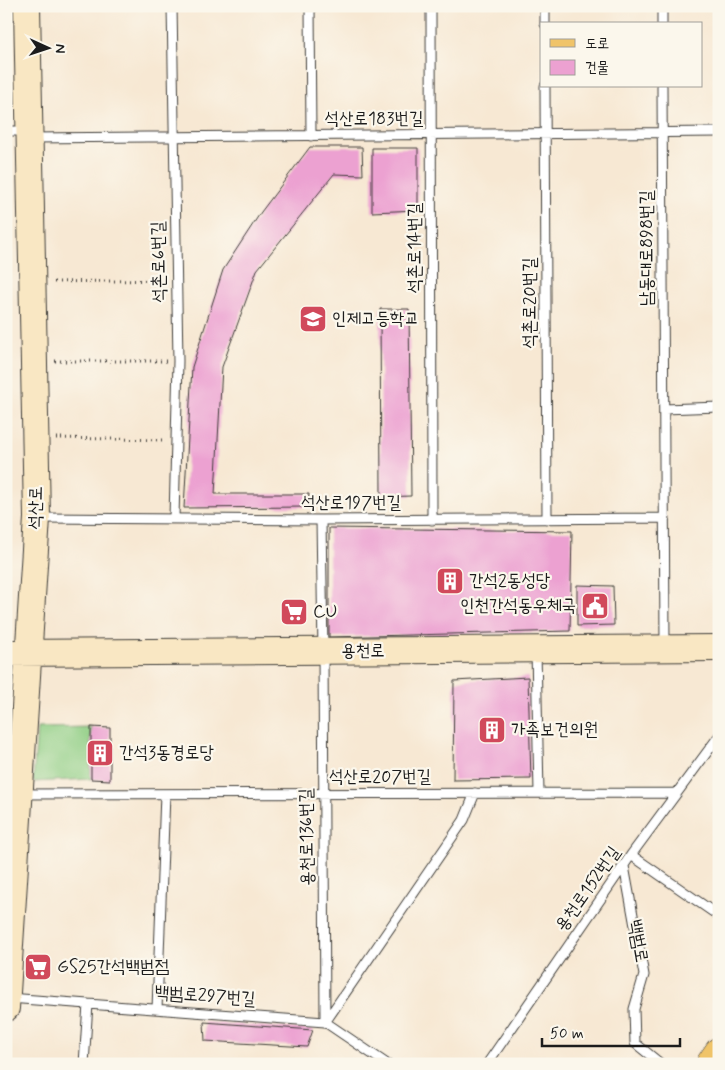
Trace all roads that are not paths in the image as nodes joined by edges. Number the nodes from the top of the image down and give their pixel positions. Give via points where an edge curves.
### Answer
1 (27, 6) edge
2 (172, 6) edge
3 (310, 6) edge
4 (431, 6) edge
5 (545, 6) edge
6 (662, 6) edge
7 (545, 22) edge
8 (662, 22) edge
9 (545, 88) edge
10 (662, 88) edge
11 (719, 132) edge
12 (22, 133) edge
13 (663, 133) junction
14 (545, 134) junction
15 (432, 135) junction
16 (311, 136) junction
17 (174, 137) junction
18 (719, 408) edge
19 (664, 409) junction
20 (37, 518) junction
21 (174, 518) junction
22 (665, 518) junction
23 (547, 519) junction
24 (321, 520) junction
25 (432, 520) junction
26 (665, 648) junction
27 (719, 648) edge
28 (536, 649) junction
29 (323, 651) junction
30 (17, 653) edge
31 (719, 736) edge
32 (475, 793) junction
33 (539, 793) junction
34 (677, 793) junction
35 (13, 794) edge
36 (165, 794) junction
37 (323, 794) junction
38 (631, 856) junction
39 (624, 866) junction
40 (719, 916) edge
41 (7, 993) edge
42 (88, 1004) junction
43 (157, 1009) junction
44 (326, 1022) junction
45 (719, 1051) edge
46 (84, 1064) edge
47 (387, 1064) edge
48 (486, 1064) edge
49 (661, 1064) edge
50 (710, 1064) edge

1 - 12 street, 석산로
2 - 17 lane, 석촌로6번길
3 - 16 lane
4 - 15 lane, 석촌로14번길
5 - 7 lane
6 - 8 lane
9 - 14 lane, 석촌로20번길
10 - 13 lane, 남동대로898번길
11 - 13 lane, 석산로183번길
12 - 17 lane, 석산로183번길
12 - 20 street, 석산로 via 34,282
13 - 14 lane, 석산로183번길
13 - 19 lane, 남동대로898번길
14 - 15 lane, 석산로183번길
14 - 23 lane, 석촌로20번길
15 - 16 lane, 석산로183번길
15 - 25 lane, 석촌로14번길
16 - 17 lane, 석산로183번길
17 - 21 lane, 석촌로6번길 via 178,361
18 - 19 lane
19 - 22 lane, 남동대로898번길
20 - 21 lane, 석산로197번길
20 - 30 street, 석산로
21 - 24 lane, 석산로197번길
22 - 23 lane, 석산로197번길
22 - 26 lane, 남동대로898번길
23 - 25 lane, 석산로197번길
24 - 25 lane, 석산로197번길
24 - 29 lane, 용천로136번길
26 - 27 street, 용천로
26 - 28 street, 용천로
28 - 29 street, 용천로
28 - 33 lane
29 - 30 street, 용천로
29 - 37 lane, 용천로136번길
30 - 35 street, 석산로
31 - 34 lane, 용천로152번길
32 - 33 lane, 석산로207번길
32 - 37 lane, 석산로207번길
32 - 44 lane via 464,820
33 - 34 lane, 석산로207번길
34 - 38 lane, 용천로152번길
35 - 36 lane, 석산로207번길
35 - 41 street, 석산로
36 - 37 lane, 석산로207번길
36 - 43 lane
37 - 44 lane, 용천로136번길
38 - 39 lane, 용천로152번길
38 - 40 lane
39 - 48 lane, 용천로152번길
39 - 49 lane, 백범로 via 644,975 634,1009 635,1043
41 - 42 lane, 백범로297번길
42 - 43 lane, 백범로297번길
42 - 46 lane
43 - 44 lane, 백범로297번길
44 - 47 lane
45 - 50 main road

